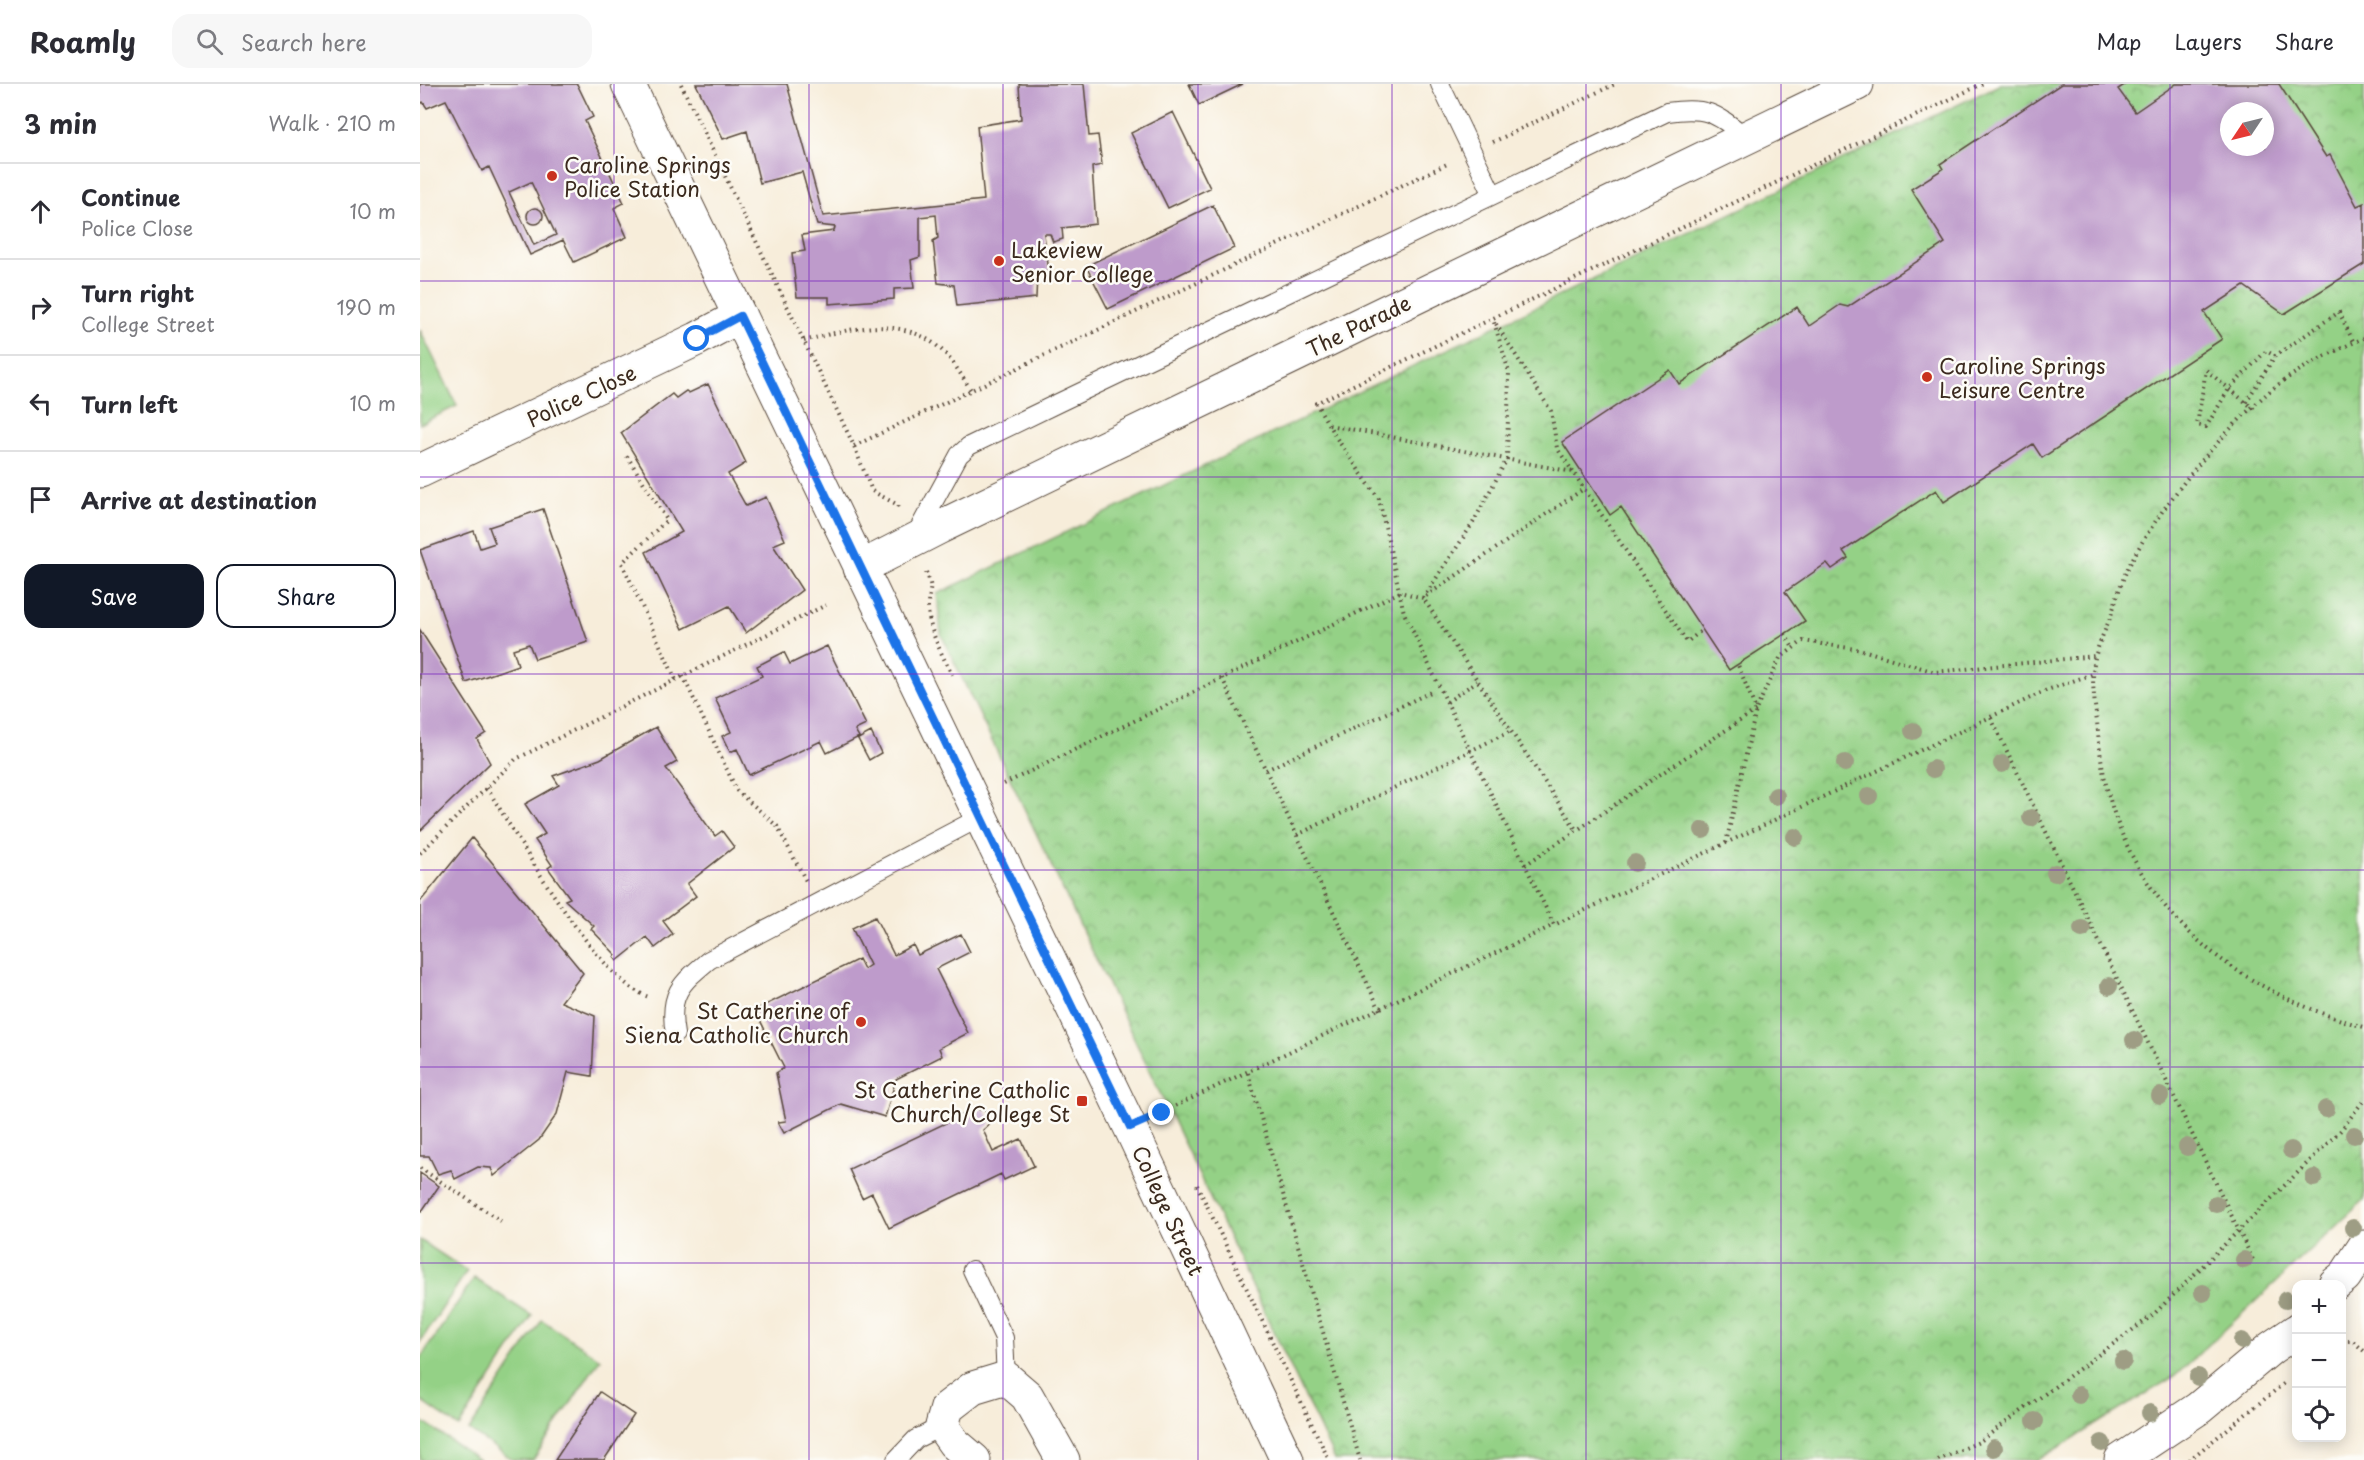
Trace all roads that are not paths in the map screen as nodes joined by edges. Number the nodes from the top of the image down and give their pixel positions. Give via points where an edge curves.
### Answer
1 (628, 84) edge
2 (1440, 84) edge
3 (1857, 84) edge
4 (1746, 137) junction
5 (1493, 195) junction
6 (740, 316) junction
7 (420, 471) edge
8 (913, 540) junction
9 (860, 568) junction
10 (981, 817) junction
11 (675, 1034) dead end
12 (2364, 1247) edge
13 (972, 1270) dead end
14 (2351, 1288) edge
15 (2292, 1321) edge
16 (2284, 1339) edge
17 (1006, 1378) junction
18 (942, 1426) junction
19 (896, 1460) edge
20 (974, 1460) edge
21 (1063, 1460) edge
22 (1287, 1460) edge
23 (2121, 1460) edge

1 - 6 street, College Street
2 - 5 lane
3 - 4 street, The Parade
4 - 5 lane via 1721,119 1695,108 1667,112
4 - 8 street, The Parade
5 - 8 lane via 969,446 960,455
6 - 7 street, Police Close
6 - 9 street, College Street
8 - 9 street, The Parade
9 - 10 street, College Street
10 - 11 lane via 709,960 676,993 671,1012
10 - 22 street, College Street
12 - 14 street
13 - 17 lane via 1004,1338
15 - 16 street
16 - 23 street via 2199,1408
17 - 18 street via 974,1388 948,1408
17 - 21 street via 1027,1396
18 - 19 lane via 916,1439
18 - 20 street

